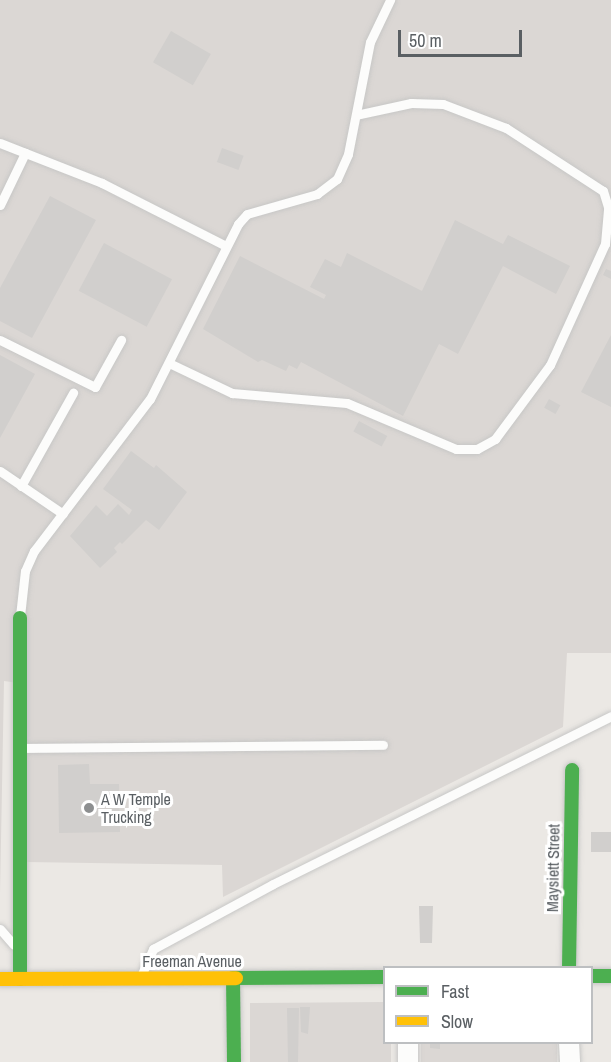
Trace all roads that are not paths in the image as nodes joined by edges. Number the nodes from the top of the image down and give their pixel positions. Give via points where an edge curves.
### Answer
1 (390, 0) edge
2 (356, 115) junction
3 (0, 143) edge
4 (26, 153) junction
5 (0, 205) edge
6 (226, 246) junction
7 (0, 340) edge
8 (121, 340) dead end
9 (168, 363) junction
10 (73, 393) dead end
11 (0, 471) edge
12 (21, 486) junction
13 (63, 514) junction
14 (20, 618) joint
15 (611, 716) edge
16 (382, 745) dead end
17 (20, 748) junction
18 (572, 770) dead end
19 (0, 929) edge
20 (20, 951) junction
21 (569, 966) edge
22 (593, 976) edge
23 (611, 976) edge
24 (383, 977) edge
25 (140, 978) junction
26 (233, 978) junction
27 (0, 979) edge
28 (20, 979) junction
29 (408, 1044) edge
30 (569, 1044) edge
31 (234, 1062) edge
32 (408, 1062) edge
33 (570, 1062) edge

1 - 2 lane via 370,42
2 - 6 lane via 348,154 337,179 317,194 247,214
2 - 9 lane via 411,103 443,104 506,128 603,191 608,207 605,244 550,365 495,439 477,449 456,449 347,404 232,393
3 - 4 lane
4 - 5 lane
4 - 6 lane via 102,183
6 - 9 lane
7 - 8 lane via 95,387
9 - 13 lane via 150,399
10 - 12 lane
11 - 12 lane
12 - 13 lane
13 - 14 lane via 25,570
14 - 17 street
15 - 25 lane via 273,884 153,949
16 - 17 lane
17 - 20 street
18 - 21 street, Maysiett Street
19 - 20 lane
20 - 28 street
22 - 23 street
24 - 26 street, Freeman Avenue
25 - 26 street, Freeman Avenue
25 - 28 street, Freeman Avenue
26 - 31 street
27 - 28 street, Freeman Avenue
29 - 32 street
30 - 33 street

